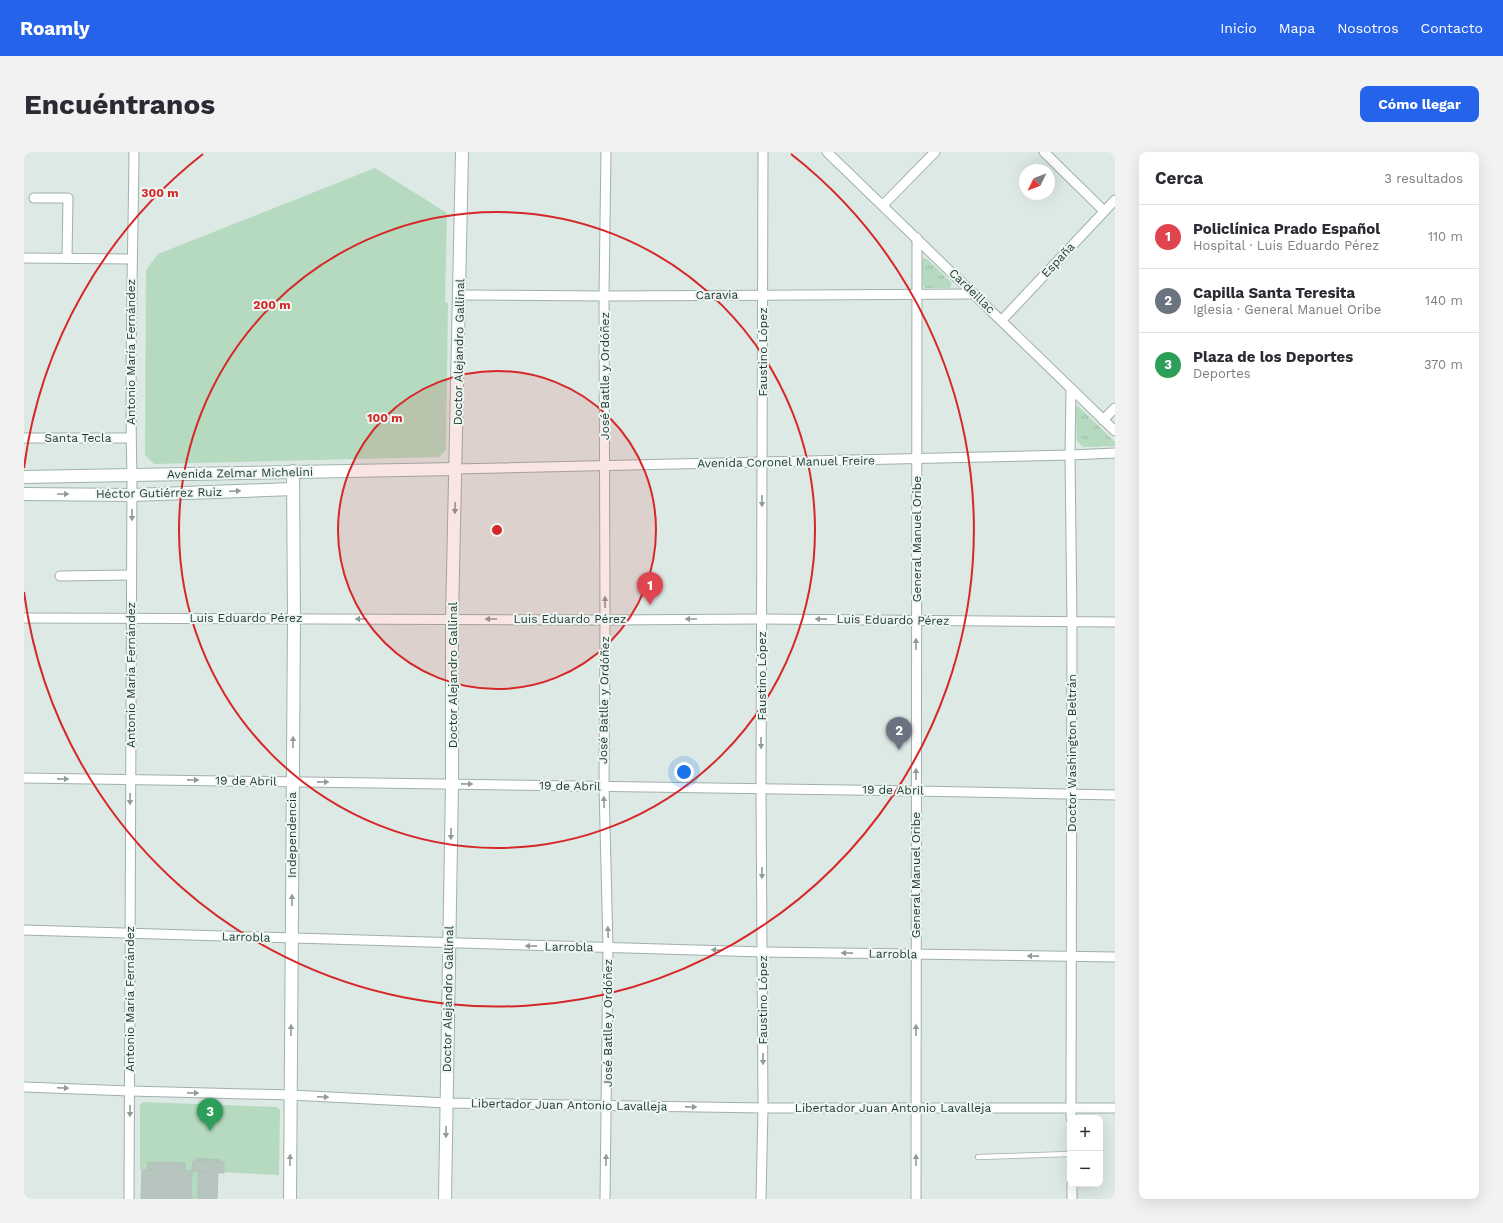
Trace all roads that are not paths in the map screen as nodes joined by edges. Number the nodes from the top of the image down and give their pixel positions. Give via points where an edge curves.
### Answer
1 (134, 152) edge
2 (462, 152) edge
3 (606, 152) edge
4 (763, 152) edge
5 (827, 152) edge
6 (935, 152) edge
7 (1044, 152) edge
8 (34, 198) dead end
9 (1115, 200) edge
10 (883, 205) junction
11 (1104, 210) junction
12 (917, 238) junction
13 (24, 258) edge
14 (67, 258) junction
15 (132, 258) junction
16 (974, 294) junction
17 (460, 295) junction
18 (763, 295) junction
19 (916, 295) junction
20 (604, 296) junction
21 (1002, 320) junction
22 (1071, 389) junction
23 (1115, 408) edge
24 (1103, 420) junction
25 (1115, 431) edge
26 (24, 438) edge
27 (131, 438) junction
28 (1115, 453) edge
29 (1070, 455) junction
30 (917, 459) junction
31 (762, 462) junction
32 (605, 465) junction
33 (456, 469) junction
34 (293, 471) junction
35 (132, 476) junction
36 (24, 477) edge
37 (293, 489) junction
38 (24, 494) edge
39 (132, 495) junction
40 (132, 575) junction
41 (60, 576) dead end
42 (24, 618) edge
43 (131, 618) junction
44 (294, 618) junction
45 (452, 619) junction
46 (762, 619) junction
47 (605, 620) junction
48 (916, 620) junction
49 (1072, 622) junction
50 (1115, 622) edge
51 (24, 778) edge
52 (130, 779) junction
53 (292, 782) junction
54 (452, 784) junction
55 (604, 786) junction
56 (761, 788) junction
57 (916, 790) junction
58 (1072, 795) junction
59 (1115, 795) edge
60 (24, 930) edge
61 (130, 934) junction
62 (292, 939) junction
63 (449, 944) junction
64 (608, 948) junction
65 (763, 952) junction
66 (916, 955) junction
67 (1072, 957) junction
68 (1115, 957) edge
69 (24, 1087) edge
70 (130, 1091) junction
71 (291, 1095) junction
72 (447, 1103) junction
73 (607, 1106) junction
74 (763, 1108) junction
75 (916, 1108) junction
76 (1115, 1108) edge
77 (1071, 1113) edge
78 (1067, 1154) edge
79 (978, 1157) dead end
80 (1072, 1187) edge
81 (129, 1199) edge
82 (290, 1199) edge
83 (445, 1199) edge
84 (606, 1199) edge
85 (761, 1199) edge
86 (916, 1199) edge
87 (1072, 1199) edge

1 - 15 street, Antonio María Fernández
2 - 17 street, Doctor Alejandro Gallinal
3 - 20 street, José Batlle y Ordóñez
4 - 18 street, Faustino López
5 - 10 street, Cardeillac
6 - 10 street
7 - 11 street
8 - 14 street via 68,198
9 - 11 street, España
10 - 12 street, Cardeillac
11 - 21 street, España
12 - 16 street, Cardeillac
12 - 19 street, General Manuel Oribe
13 - 14 street
14 - 15 street
15 - 27 street, Antonio María Fernández
16 - 19 street, Caravia
16 - 21 street, Cardeillac
17 - 20 street, Caravia
17 - 33 street, Doctor Alejandro Gallinal
18 - 19 street, Caravia
18 - 20 street, Caravia
18 - 31 street, Faustino López
19 - 30 street, General Manuel Oribe
20 - 32 street, José Batlle y Ordóñez
21 - 22 street, Cardeillac
22 - 24 street, Cardeillac
22 - 29 street, Doctor Washington Beltrán
23 - 24 street
24 - 25 street, Cardeillac
26 - 27 street, Santa Tecla
27 - 35 street, Antonio María Fernández
28 - 29 street, Avenida Coronel Manuel Freire
29 - 30 street, Avenida Coronel Manuel Freire
29 - 49 street, Doctor Washington Beltrán
30 - 31 street, Avenida Coronel Manuel Freire
30 - 48 street, General Manuel Oribe
31 - 32 street, Avenida Coronel Manuel Freire
31 -> 46 street, Faustino López
32 - 33 street, Avenida Coronel Manuel Freire
47 -> 32 street, José Batlle y Ordóñez
33 - 34 street, Avenida Zelmar Michelini
33 -> 45 street, Doctor Alejandro Gallinal
34 - 35 street, Avenida Zelmar Michelini
34 - 37 street, Independencia
35 - 36 street, Avenida Zelmar Michelini
35 - 39 street, Antonio María Fernández
39 -> 37 street, Héctor Gutiérrez Ruiz
37 - 44 street, Independencia
38 -> 39 street, Héctor Gutiérrez Ruiz
39 -> 40 street, Antonio María Fernández
40 - 41 street
40 - 43 street, Antonio María Fernández
42 - 43 street, Luis Eduardo Pérez
43 - 44 street, Luis Eduardo Pérez
43 - 52 street, Antonio María Fernández
45 -> 44 street, Luis Eduardo Pérez
53 -> 44 street, Independencia
47 -> 45 street, Luis Eduardo Pérez
45 - 54 street, Doctor Alejandro Gallinal
46 -> 47 street, Luis Eduardo Pérez
48 -> 46 street, Luis Eduardo Pérez
46 -> 56 street, Faustino López
47 - 55 street, José Batlle y Ordóñez
48 - 49 street, Luis Eduardo Pérez
57 -> 48 street, General Manuel Oribe
49 - 50 street, Luis Eduardo Pérez
49 - 58 street, Doctor Washington Beltrán
51 -> 52 street, 19 de Abril
52 -> 53 street, 19 de Abril
52 -> 61 street, Antonio María Fernández
53 -> 54 street, 19 de Abril
62 -> 53 street, Independencia
54 -> 55 street, 19 de Abril
54 -> 63 street, Doctor Alejandro Gallinal
55 - 56 street, 19 de Abril
64 -> 55 street, José Batlle y Ordóñez
56 - 57 street, 19 de Abril
56 -> 65 street, Faustino López
57 - 58 street, 19 de Abril
57 - 66 street, General Manuel Oribe
58 - 59 street, 19 de Abril
58 - 67 street, Doctor Washington Beltrán
60 - 61 street, Larrobla
61 - 62 street, Larrobla
61 - 70 street, Antonio María Fernández
62 - 63 street, Larrobla
71 -> 62 street, Independencia
64 -> 63 street, Larrobla
63 - 72 street, Doctor Alejandro Gallinal
65 -> 64 street, Larrobla
64 - 73 street, José Batlle y Ordóñez
66 -> 65 street, Larrobla
65 -> 74 street, Faustino López
67 -> 66 street, Larrobla
75 -> 66 street, General Manuel Oribe
67 - 68 street, Larrobla
67 - 77 street, Doctor Washington Beltrán
69 -> 70 street, Libertador Juan Antonio Lavalleja
70 -> 71 street, Libertador Juan Antonio Lavalleja
70 -> 81 street, Antonio María Fernández
71 -> 72 street, Libertador Juan Antonio Lavalleja
82 -> 71 street, Independencia
72 - 73 street, Libertador Juan Antonio Lavalleja
72 -> 83 street, Doctor Alejandro Gallinal
73 -> 74 street, Libertador Juan Antonio Lavalleja
84 -> 73 street, José Batlle y Ordóñez
74 - 75 street, Libertador Juan Antonio Lavalleja
74 - 85 street, Faustino López
75 - 77 street, Libertador Juan Antonio Lavalleja
86 -> 75 street, General Manuel Oribe
76 - 77 street, Libertador Juan Antonio Lavalleja
78 - 79 lane
80 - 87 street

